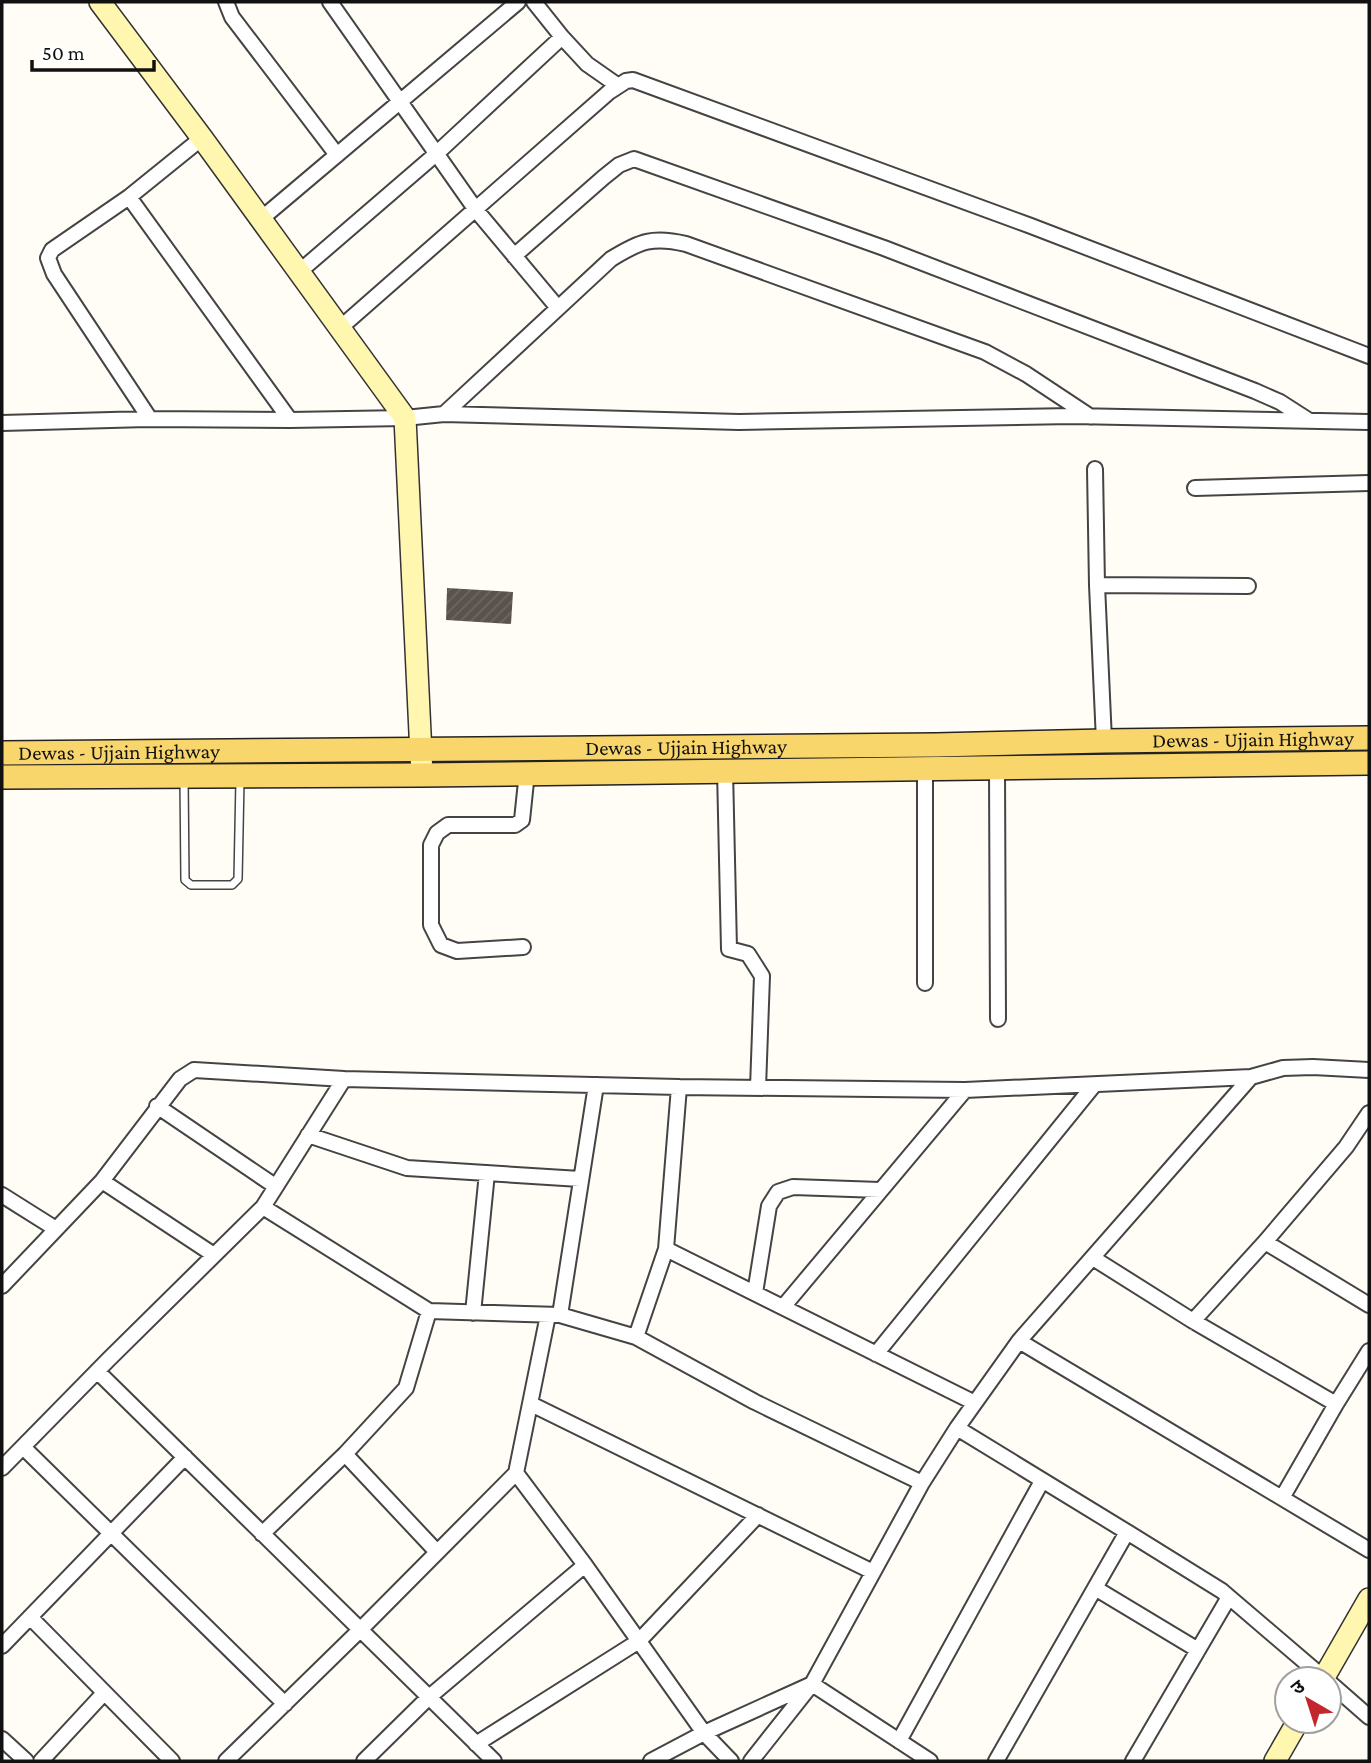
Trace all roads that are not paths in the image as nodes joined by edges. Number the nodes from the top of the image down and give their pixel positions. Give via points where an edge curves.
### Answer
1 (100, 2) edge
2 (226, 2) edge
3 (330, 2) edge
4 (518, 2) edge
5 (534, 2) edge
6 (562, 37) junction
7 (617, 85) junction
8 (399, 102) junction
9 (202, 138) junction
10 (436, 154) junction
11 (337, 155) junction
12 (129, 197) junction
13 (476, 210) junction
14 (261, 219) junction
15 (514, 256) junction
16 (299, 271) junction
17 (558, 307) junction
18 (340, 328) junction
19 (1369, 356) edge
20 (444, 414) junction
21 (1091, 416) junction
22 (405, 418) junction
23 (150, 419) junction
24 (290, 420) junction
25 (1309, 420) junction
26 (1369, 422) edge
27 (2, 423) edge
28 (1096, 469) dead end
29 (1369, 483) edge
30 (1195, 488) dead end
31 (1097, 585) junction
32 (1248, 586) dead end
33 (1369, 738) edge
34 (1104, 741) junction
35 (420, 750) junction
36 (2, 753) edge
37 (1369, 763) edge
38 (997, 768) junction
39 (926, 769) junction
40 (725, 770) junction
41 (527, 772) junction
42 (422, 775) junction
43 (184, 776) junction
44 (241, 776) junction
45 (2, 777) edge
46 (523, 947) dead end
47 (925, 983) dead end
48 (998, 1019) dead end
49 (1369, 1070) edge
50 (1251, 1077) junction
51 (344, 1079) junction
52 (596, 1085) junction
53 (1094, 1085) junction
54 (678, 1087) junction
55 (758, 1088) junction
56 (965, 1090) junction
57 (157, 1106) junction
58 (1369, 1113) edge
59 (308, 1135) junction
60 (487, 1173) junction
61 (580, 1179) junction
62 (102, 1181) junction
63 (275, 1186) junction
64 (880, 1191) junction
65 (2, 1195) edge
66 (263, 1207) junction
67 (56, 1229) junction
68 (1265, 1242) junction
69 (666, 1249) junction
70 (214, 1255) junction
71 (1093, 1258) junction
72 (2, 1286) edge
73 (755, 1293) junction
74 (1369, 1305) edge
75 (783, 1307) junction
76 (429, 1311) junction
77 (473, 1314) junction
78 (554, 1315) junction
79 (1193, 1321) junction
80 (636, 1337) junction
81 (1019, 1341) junction
82 (1369, 1352) edge
83 (876, 1354) junction
84 (97, 1371) junction
85 (975, 1403) junction
86 (531, 1404) junction
87 (1336, 1404) junction
88 (957, 1428) junction
89 (23, 1447) junction
90 (345, 1454) junction
91 (185, 1457) junction
92 (2, 1468) edge
93 (516, 1472) junction
94 (1042, 1481) junction
95 (922, 1483) junction
96 (1282, 1498) junction
97 (758, 1515) junction
98 (1128, 1532) junction
99 (111, 1533) junction
100 (262, 1534) junction
101 (1369, 1550) edge
102 (438, 1552) junction
103 (585, 1564) junction
104 (873, 1572) junction
105 (1095, 1588) junction
106 (1229, 1597) junction
107 (1369, 1599) edge
108 (30, 1617) junction
109 (360, 1630) junction
110 (639, 1641) junction
111 (2, 1646) edge
112 (1198, 1650) junction
113 (1309, 1665) edge
114 (1333, 1665) edge
115 (812, 1684) junction
116 (104, 1693) junction
117 (1343, 1695) edge
118 (428, 1698) junction
119 (285, 1704) junction
120 (1369, 1717) edge
121 (704, 1733) junction
122 (1290, 1735) edge
123 (2, 1739) edge
124 (899, 1741) junction
125 (476, 1744) junction
126 (26, 1761) edge
127 (41, 1761) edge
128 (172, 1761) edge
129 (226, 1761) edge
130 (364, 1761) edge
131 (494, 1761) edge
132 (651, 1761) edge
133 (731, 1761) edge
134 (751, 1761) edge
135 (930, 1761) edge
136 (996, 1761) edge
137 (1133, 1761) edge
138 (1275, 1761) edge

1 - 9 street
2 - 11 street via 232,17
3 - 8 street
4 - 8 street
5 - 6 street
6 - 7 street via 587,64
6 - 10 street
7 - 13 street
7 - 19 street via 640,82
8 - 10 street
8 - 11 street
9 - 12 street
9 - 14 street
10 - 13 street
10 - 16 street
11 - 14 street
12 - 23 street via 52,250 48,258
12 - 24 street
13 - 15 street
13 - 18 street
14 - 16 street
15 - 17 street
15 - 25 street via 619,165 634,159 884,248 1255,391
16 - 18 street
17 - 20 street
17 - 21 street via 629,247 666,239 985,352
18 - 22 street
20 - 21 street via 739,422
20 - 22 street
21 - 25 street
22 - 24 street
22 - 35 street
23 - 24 street
23 - 27 street
25 - 26 street
28 - 31 street
29 - 30 street
31 - 32 street
31 - 34 street
33 - 34 main road, Dewas - Ujjain Highway
34 - 35 main road, Dewas - Ujjain Highway
35 - 36 main road, Dewas - Ujjain Highway
35 - 42 street
37 - 38 main road, Dewas - Ujjain Highway
38 - 39 main road, Dewas - Ujjain Highway
38 - 48 street
39 - 40 main road, Dewas - Ujjain Highway
39 - 47 street
40 - 41 main road, Dewas - Ujjain Highway
40 - 55 street via 729,949 748,954 762,976
41 - 42 main road, Dewas - Ujjain Highway
41 - 46 street via 522,820 515,825 449,825 437,833 431,845 431,925 441,945 457,951
42 - 44 main road, Dewas - Ujjain Highway
43 - 44 main road, Dewas - Ujjain Highway
43 - 44 lane via 185,880 191,885 232,885 238,879
43 - 45 main road, Dewas - Ujjain Highway
49 - 50 street via 1293,1068
50 - 53 street
50 - 71 street
51 - 52 street
51 - 57 street via 194,1070
51 - 59 street
52 - 54 street
52 - 61 street
53 - 56 street
53 - 83 street
54 - 55 street
54 - 69 street
55 - 56 street
56 - 64 street
57 - 62 street
57 - 63 street
58 - 68 street
59 - 60 street via 407,1167
59 - 63 street
60 - 61 street
60 - 77 street
61 - 78 street
62 - 67 street
62 - 70 street
63 - 66 street
64 - 73 street via 793,1187 778,1192 769,1206
64 - 75 street
65 - 67 street
66 - 70 street
66 - 76 street
67 - 72 street
68 - 74 street
68 - 79 street
69 - 73 street
69 - 80 street
70 - 84 street
71 - 79 street
71 - 81 street
73 - 75 street
75 - 83 street
76 - 77 street
76 - 90 street via 406,1388
77 - 78 street
78 - 80 street
78 - 86 street
79 - 87 street
80 - 95 street via 754,1402
81 - 85 street
81 - 96 street
82 - 87 street
83 - 85 street
84 - 89 street
84 - 91 street
85 - 88 street
86 - 93 street
86 - 97 street
87 - 96 street
88 - 94 street
88 - 95 street
89 - 92 street
89 - 99 street
90 - 100 street
90 - 102 street
91 - 99 street
91 - 100 street
93 - 102 street
93 - 103 street
94 - 98 street
94 - 124 street
95 - 104 street
96 - 101 street
97 - 104 street
97 - 110 street
98 - 105 street
98 - 106 street
99 - 108 street
99 - 119 street
100 - 109 street
102 - 109 street
103 - 110 street
103 - 118 street
104 - 115 street
105 - 112 street
105 - 136 street
106 - 112 street
106 - 113 street
107 - 114 street
108 - 111 street
108 - 116 street
109 - 118 street
109 - 119 street
110 - 121 street
110 - 125 street
112 - 137 street
115 - 121 street
115 - 124 street
115 - 134 street
116 - 127 street
116 - 128 street
117 - 120 street
118 - 125 street
118 - 130 street
119 - 129 street
121 - 132 street
121 - 133 street
122 - 138 street
123 - 126 street
124 - 135 street
125 - 131 street

